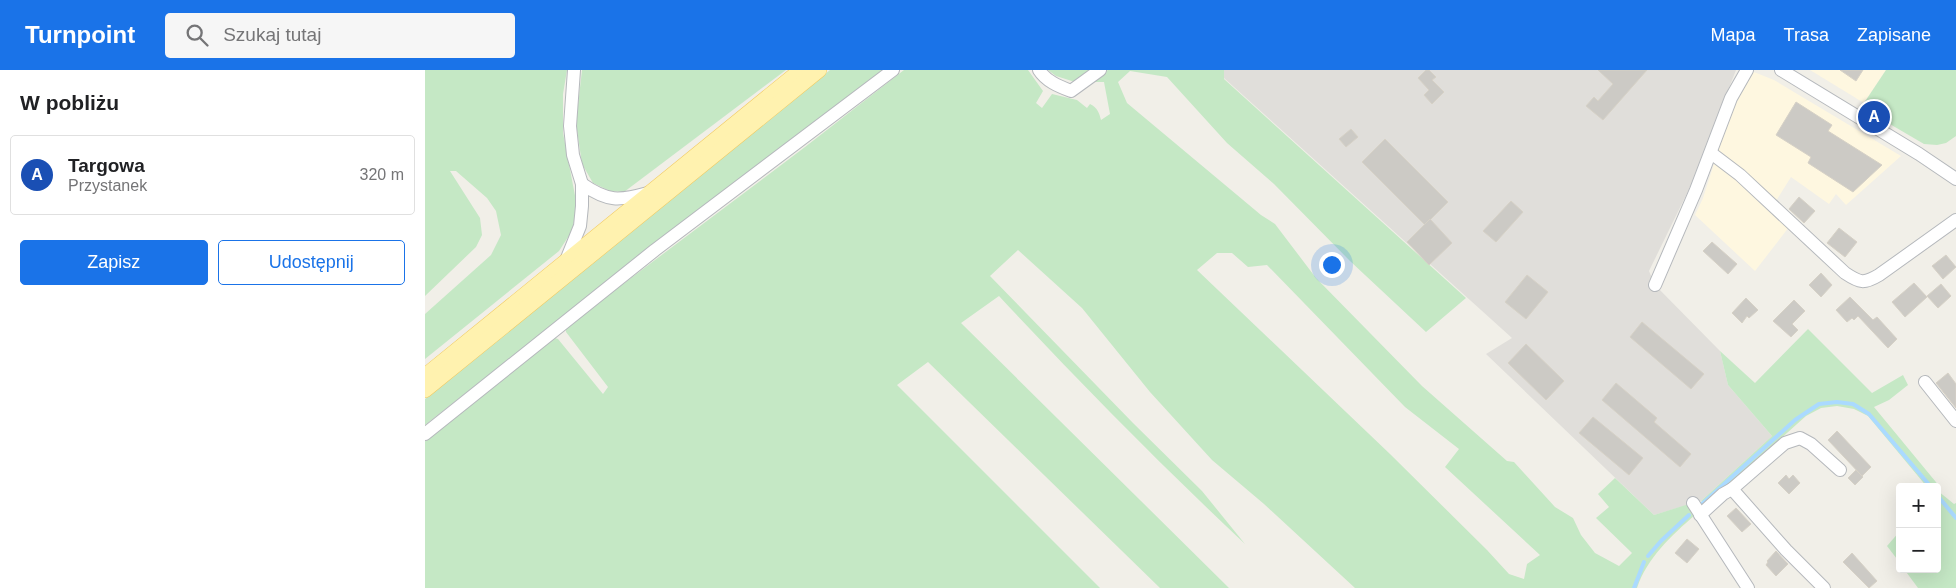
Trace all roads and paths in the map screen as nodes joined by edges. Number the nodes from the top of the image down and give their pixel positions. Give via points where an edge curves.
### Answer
1 (574, 70) edge
2 (801, 70) edge
3 (819, 70) edge
4 (893, 70) edge
5 (1039, 70) edge
6 (1100, 70) edge
7 (1747, 70) edge
8 (1781, 70) edge
9 (1711, 153) junction
10 (1956, 179) edge
11 (582, 184) junction
12 (651, 193) junction
13 (1956, 220) edge
14 (565, 262) junction
15 (1655, 285) dead end
16 (425, 376) edge
17 (1925, 382) dead end
18 (425, 390) edge
19 (1956, 421) edge
20 (425, 434) edge
21 (1840, 470) dead end
22 (1732, 489) junction
23 (1693, 503) dead end
24 (1701, 515) junction
25 (1748, 588) edge
26 (1824, 588) edge

1 - 11 street via 570,135
2 - 12 main road
3 - 18 main road
4 - 20 street via 655,250
5 - 6 street via 1055,84 1071,91
7 - 9 street via 1731,98
8 - 10 street via 1911,148
9 - 13 street via 1740,175 1856,280 1867,282 1879,275
9 - 15 street
11 - 12 street via 611,199
11 - 14 street via 580,226
12 - 14 main road
14 - 16 main road
17 - 19 street
21 - 22 street via 1800,438 1785,443
22 - 24 street
22 - 26 street
23 - 24 street
24 - 25 street

